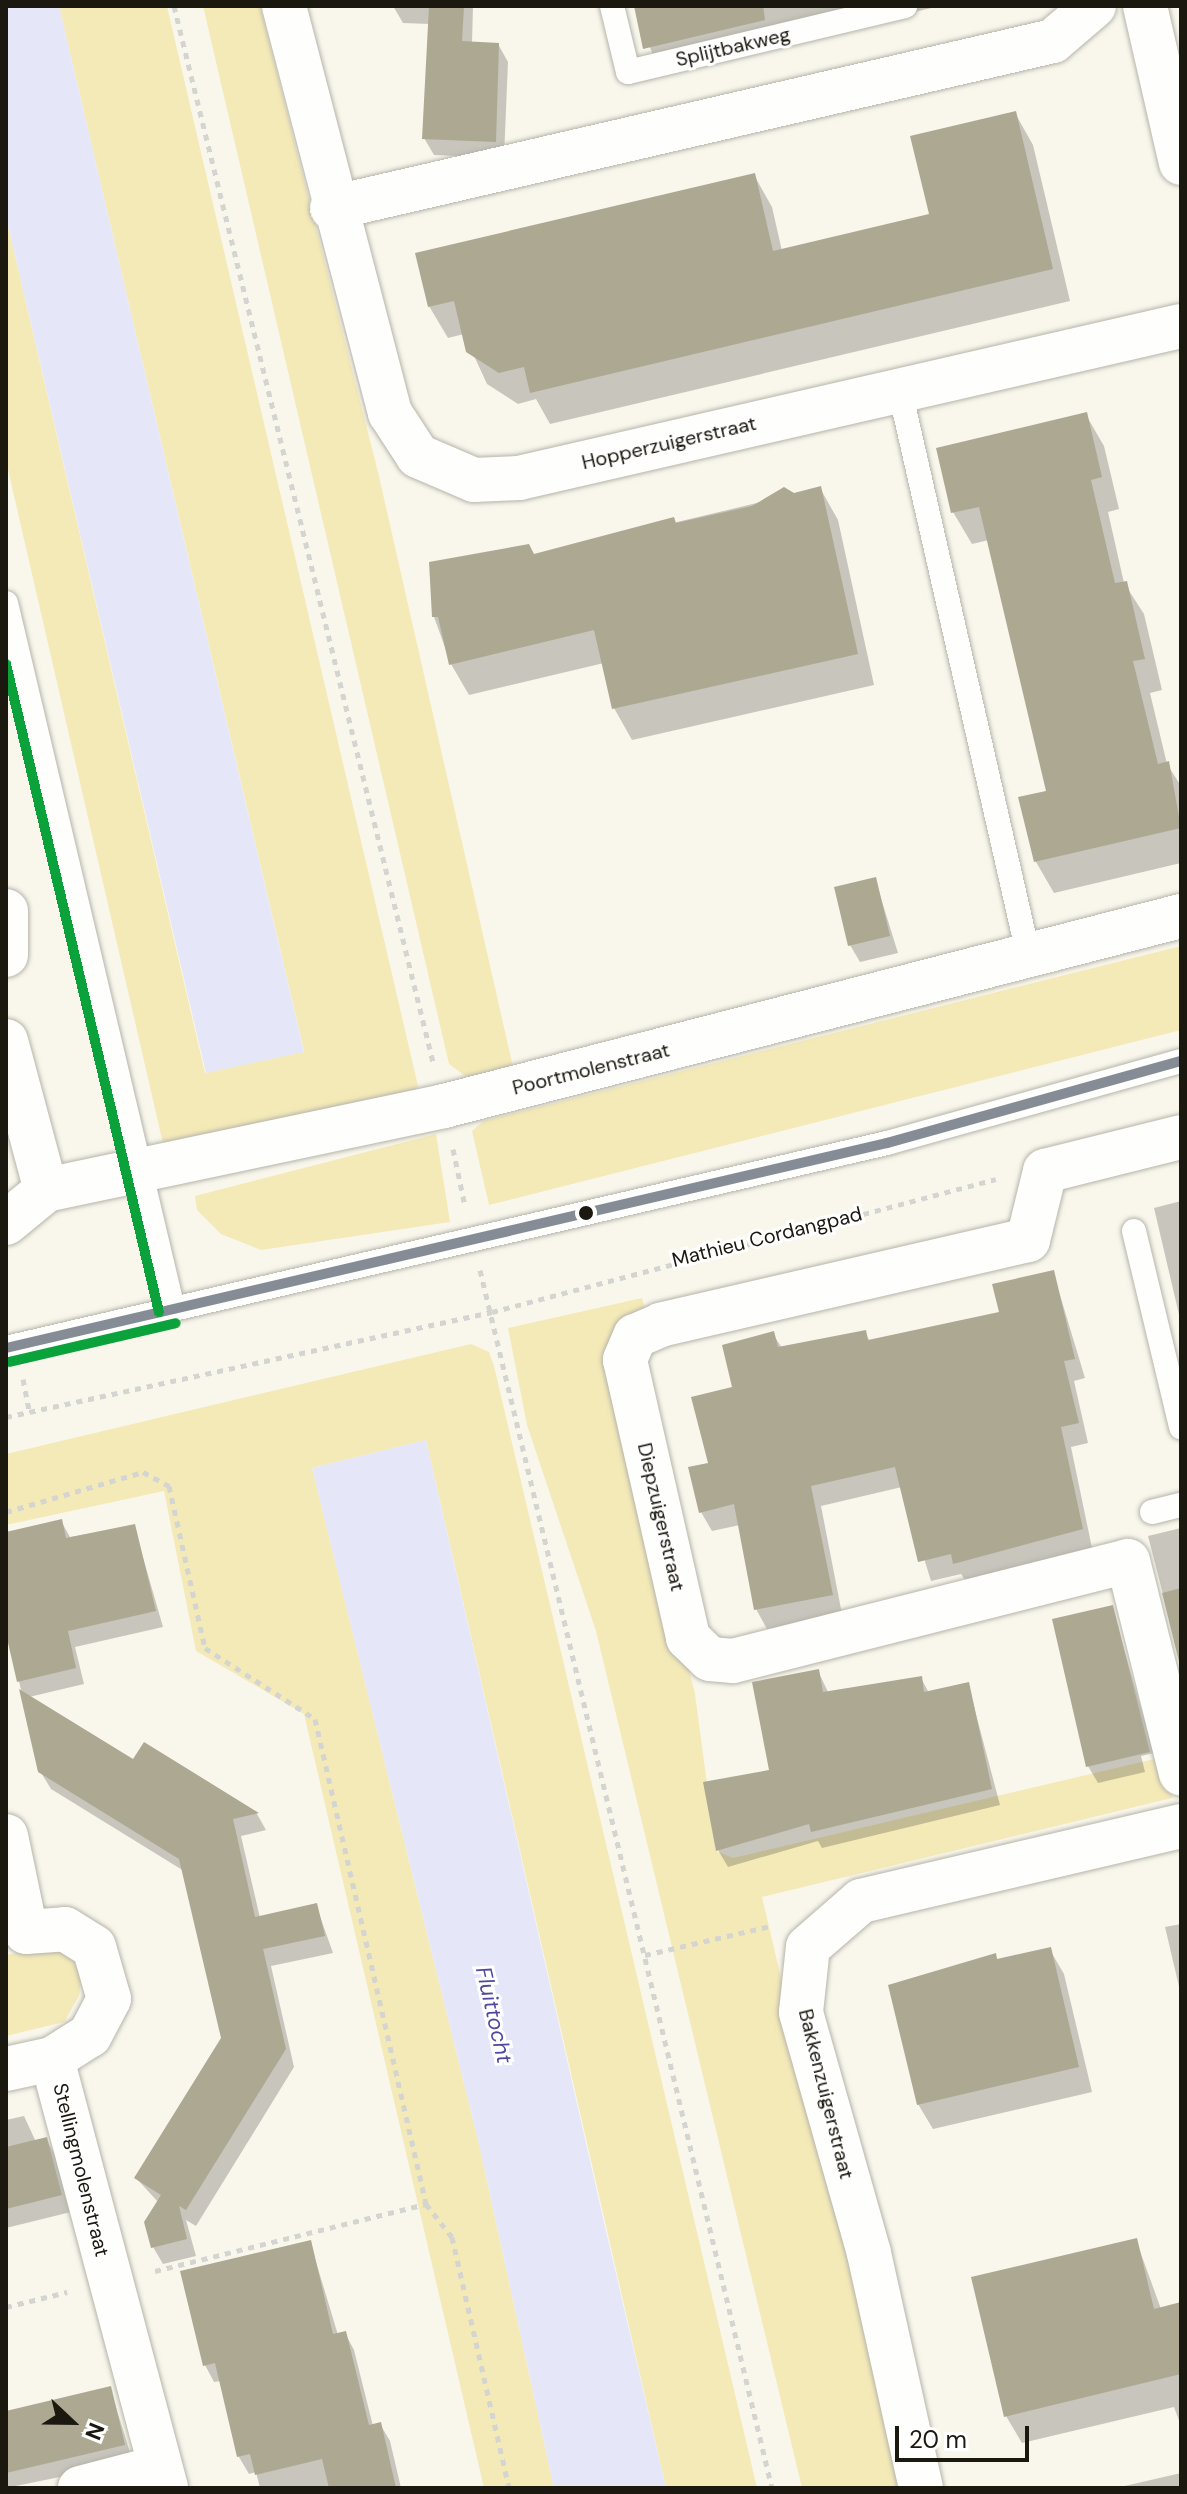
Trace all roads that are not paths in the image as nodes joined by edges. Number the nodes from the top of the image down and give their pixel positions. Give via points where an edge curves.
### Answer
1 (284, 6) edge
2 (612, 6) edge
3 (905, 6) edge
4 (1145, 6) edge
5 (1085, 7) edge
6 (1181, 163) edge
7 (332, 208) junction
8 (1181, 326) edge
9 (900, 391) junction
10 (6, 603) edge
11 (6, 911) edge
12 (1181, 916) edge
13 (6, 955) edge
14 (1029, 958) junction
15 (6, 1041) edge
16 (1181, 1061) edge
17 (1181, 1137) edge
18 (140, 1170) junction
19 (46, 1190) junction
20 (6, 1223) edge
21 (1134, 1231) dead end
22 (173, 1309) junction
23 (6, 1348) edge
24 (1173, 1360) edge
25 (1181, 1427) edge
26 (1181, 1505) edge
27 (1152, 1512) dead end
28 (1181, 1773) edge
29 (1181, 1826) edge
30 (6, 1836) edge
31 (16, 1934) edge
32 (52, 2059) junction
33 (6, 2069) edge
34 (162, 2478) edge
35 (80, 2488) edge
36 (921, 2488) edge

1 - 7 street, Hopperzuigerstraat
2 - 3 lane, Splijtbakweg via 628,72
4 - 6 street
5 - 7 street via 1053,41
7 - 9 street, Hopperzuigerstraat via 390,413 418,456 474,480 519,478
8 - 9 street, Hopperzuigerstraat
9 - 14 lane
10 - 18 lane
11 - 13 street
12 - 14 street, Poortmolenstraat
14 - 18 street, Poortmolenstraat via 444,1106
15 - 19 street
16 - 22 lane via 887,1143
17 - 28 street, Diepzuigerstraat via 1042,1190 1028,1240 635,1336 625,1360 688,1638 710,1659 733,1661 1128,1561
18 - 19 street, Poortmolenstraat
18 - 22 lane
19 - 20 street, Poortmolenstraat
21 - 24 lane
22 - 23 lane
24 - 25 lane
26 - 27 lane
29 - 36 street, Bakkenzuigerstraat via 861,1901 808,1947 801,2012 869,2253
30 - 31 street, Stellingmolenstraat
31 - 32 street, Stellingmolenstraat via 65,1929 94,1947 109,1999 90,2035
32 - 33 street
32 - 34 street, Stellingmolenstraat
34 - 35 street

